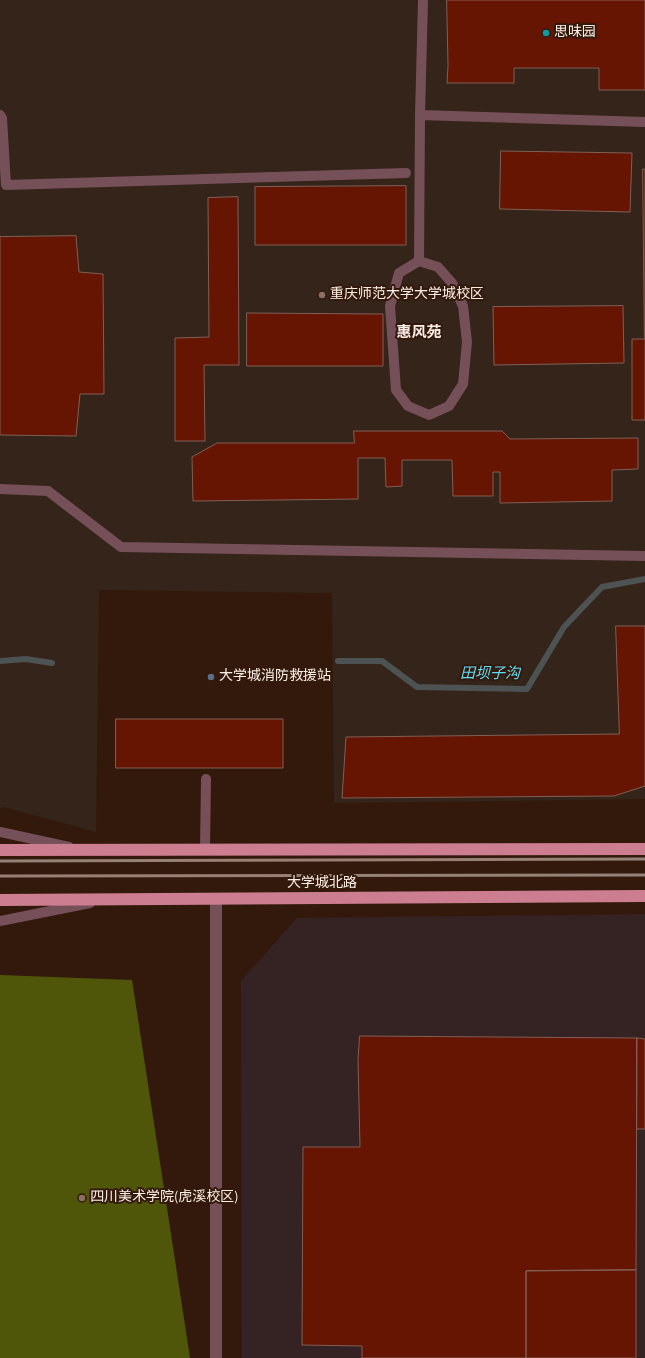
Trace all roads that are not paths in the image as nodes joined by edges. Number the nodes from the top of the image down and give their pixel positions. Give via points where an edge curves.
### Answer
1 (423, 0) edge
2 (0, 115) edge
3 (420, 115) junction
4 (645, 122) edge
5 (406, 173) dead end
6 (419, 261) junction
7 (0, 489) edge
8 (645, 556) edge
9 (206, 779) dead end
10 (0, 832) edge
11 (205, 849) junction
12 (645, 849) edge
13 (0, 850) edge
14 (83, 850) junction
15 (645, 896) edge
16 (0, 900) edge
17 (104, 900) junction
18 (216, 900) junction
19 (0, 921) edge
20 (216, 1358) edge

1 - 3 lane
2 - 5 lane via 6,185
3 - 4 lane
3 - 6 lane
6 - 6 lane via 399,273 390,306 396,390 408,406 429,415 449,406 463,384 467,342 463,306 452,283 438,267
7 - 8 lane via 48,491 121,547
9 - 11 lane
10 - 14 lane
11 - 12 main road
11 - 14 main road
13 - 14 main road
15 - 18 main road, 大学城北路
16 - 17 main road, 大学城北路
17 - 18 main road, 大学城北路
17 - 19 lane
18 - 20 street

